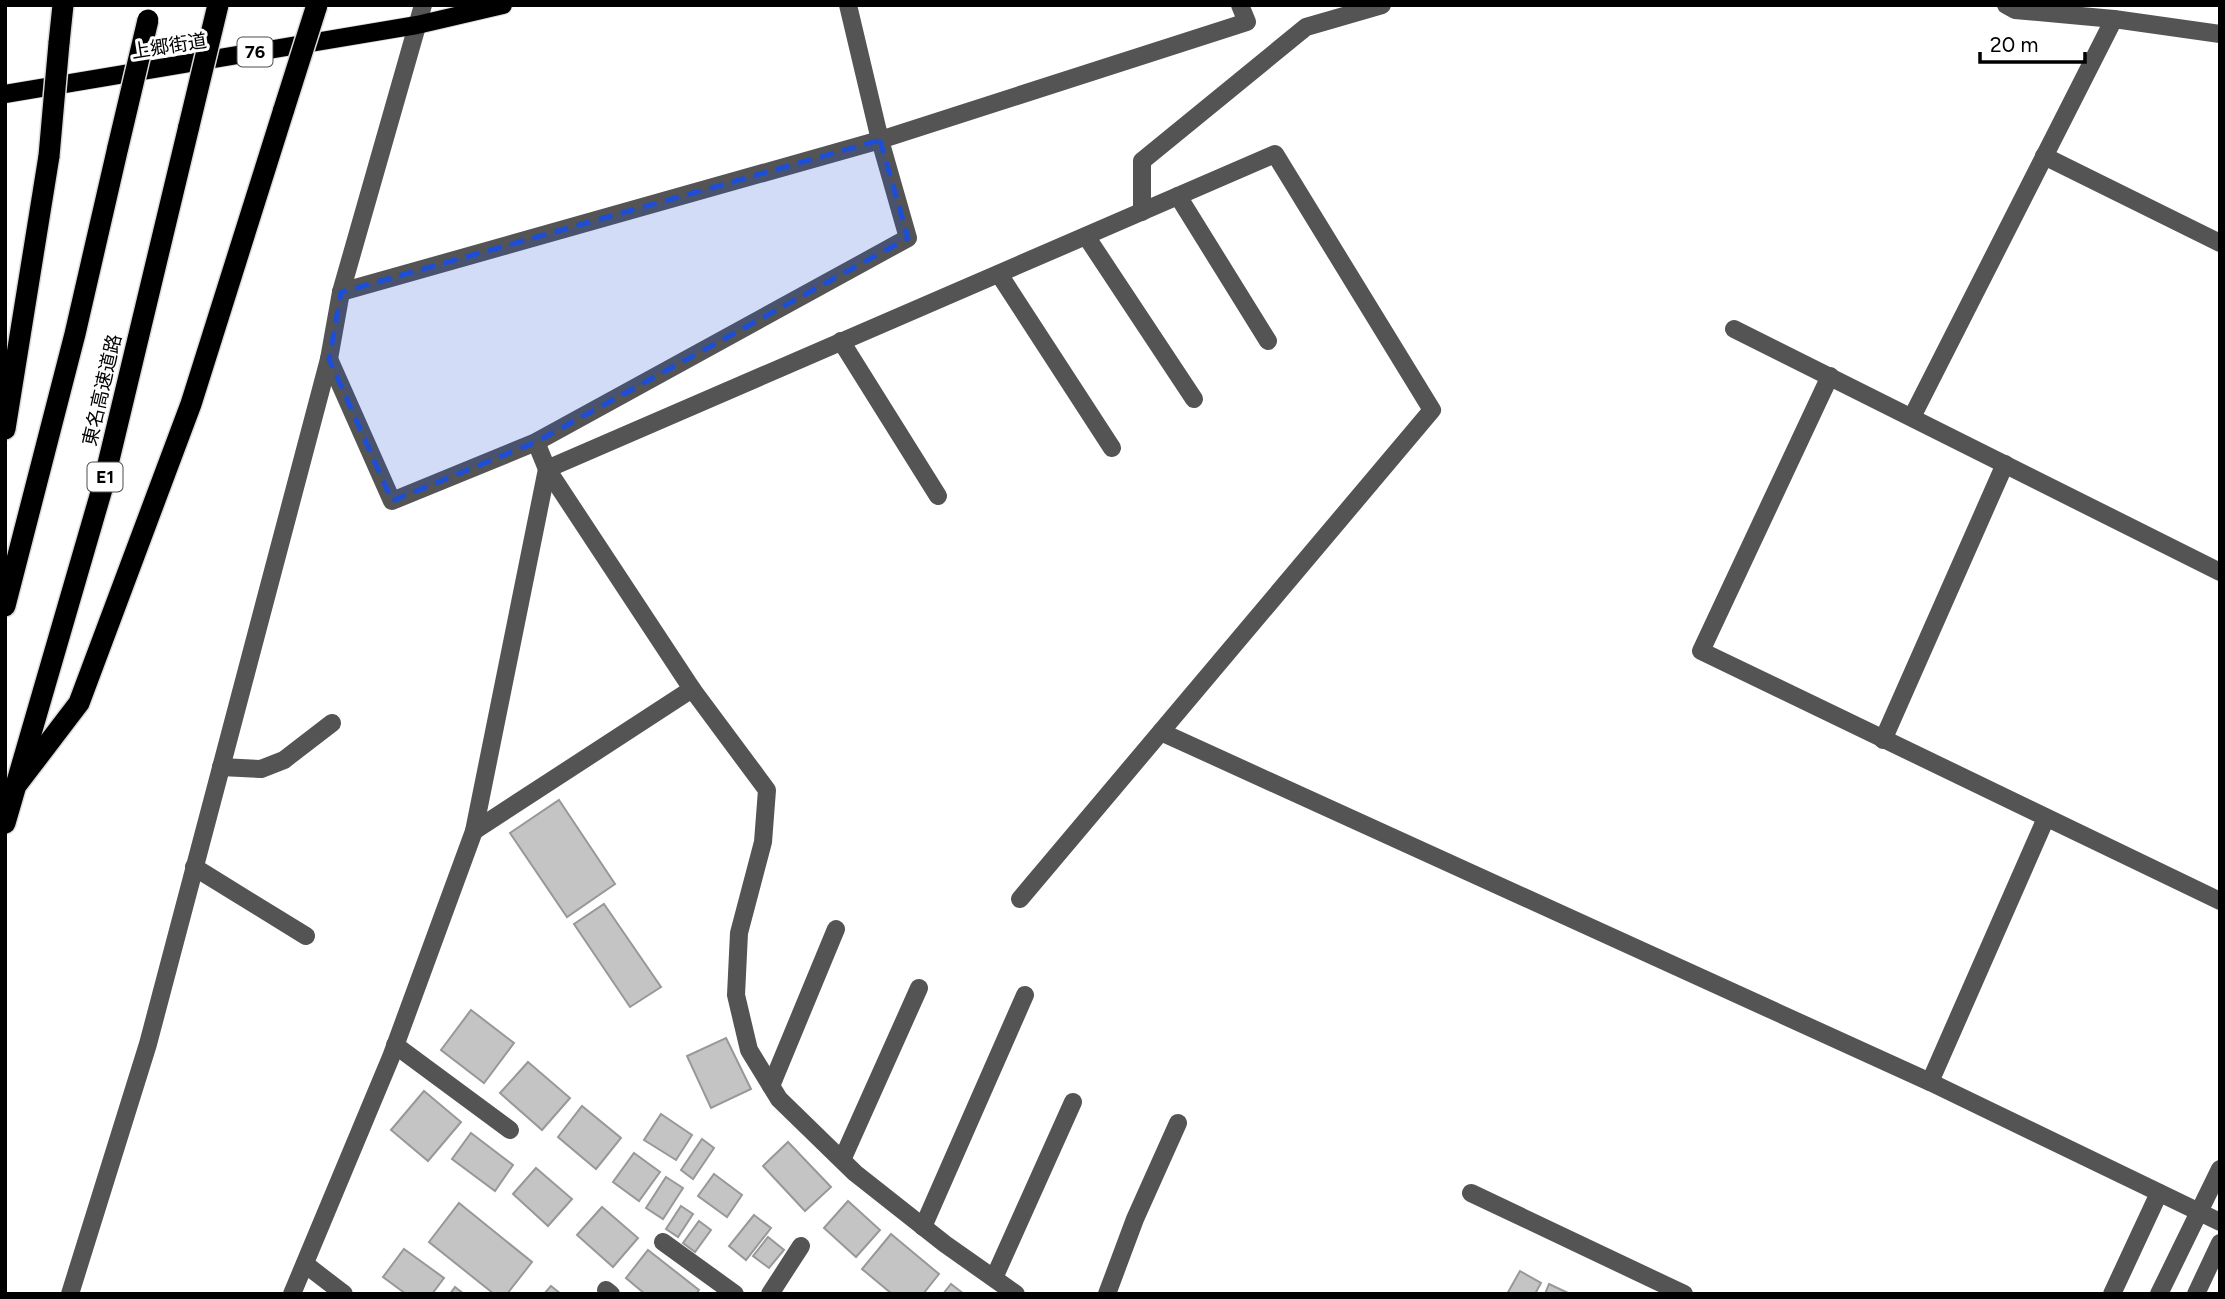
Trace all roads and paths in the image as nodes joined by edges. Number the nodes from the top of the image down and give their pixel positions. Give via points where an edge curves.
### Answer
1 (63, 5) edge
2 (218, 5) edge
3 (317, 5) edge
4 (423, 5) edge
5 (503, 5) edge
6 (848, 5) edge
7 (1240, 5) edge
8 (1382, 5) edge
9 (2006, 5) edge
10 (149, 13) edge
11 (2114, 19) junction
12 (417, 26) junction
13 (2220, 34) edge
14 (5, 94) edge
15 (880, 140) junction
16 (2044, 156) junction
17 (1178, 196) junction
18 (1142, 212) junction
19 (1086, 236) junction
20 (2220, 243) edge
21 (999, 274) junction
22 (341, 292) junction
23 (1734, 329) dead end
24 (841, 341) junction
25 (1268, 341) dead end
26 (329, 359) junction
27 (1830, 376) junction
28 (1195, 399) dead end
29 (1912, 417) junction
30 (5, 429) edge
31 (536, 442) junction
32 (1112, 448) dead end
33 (2005, 464) junction
34 (547, 469) junction
35 (938, 496) dead end
36 (2220, 572) edge
37 (5, 606) edge
38 (692, 689) junction
39 (332, 723) dead end
40 (1160, 732) junction
41 (1883, 740) junction
42 (221, 767) junction
43 (18, 783) junction
44 (2046, 818) junction
45 (5, 823) edge
46 (474, 831) junction
47 (194, 867) junction
48 (1020, 899) dead end
49 (2220, 901) edge
50 (836, 929) dead end
51 (306, 936) dead end
52 (919, 988) dead end
53 (1025, 995) dead end
54 (395, 1045) junction
55 (1930, 1082) junction
56 (771, 1086) junction
57 (1073, 1102) dead end
58 (1178, 1123) dead end
59 (509, 1130) dead end
60 (842, 1160) junction
61 (2220, 1169) edge
62 (1471, 1193) dead end
63 (2159, 1193) junction
64 (2199, 1213) junction
65 (2220, 1222) edge
66 (923, 1227) junction
67 (663, 1242) dead end
68 (2220, 1242) edge
69 (801, 1246) dead end
70 (305, 1264) junction
71 (994, 1278) junction
72 (70, 1294) edge
73 (292, 1294) edge
74 (345, 1294) edge
75 (735, 1294) edge
76 (770, 1294) edge
77 (1016, 1294) edge
78 (1107, 1294) edge
79 (1684, 1294) edge
80 (2112, 1294) edge
81 (2159, 1294) edge
82 (2196, 1294) edge

1 - 30 highway, bridge via 48,156
2 - 43 highway, 東名高速道路 / E1, bridge via 102,489
3 - 43 highway, bridge via 191,404 79,703
4 - 12 street
5 - 12 main road, 上郷街道 / 76
6 - 15 street
7 - 15 street via 1247,22
8 - 18 street via 1306,27 1142,161
9 - 11 street via 2015,10
10 - 37 highway, 東名高速道路, bridge via 75,334
11 - 13 street
11 - 16 street
12 - 14 main road, 上郷街道 / 76
12 - 22 street
15 - 22 street
15 - 31 street via 908,238
16 - 20 street
16 - 29 street
17 - 18 street
17 - 25 street
17 - 40 street via 1275,154 1432,410
18 - 19 street
19 - 21 street
19 - 28 street
21 - 24 street
21 - 32 street
22 - 26 street
23 - 27 street
24 - 34 street
24 - 35 street
26 - 31 street via 392,501
26 - 42 street
27 - 29 street
27 - 41 street via 1701,651
29 - 33 street
31 - 34 street
33 - 36 street
33 - 41 street
34 - 38 street
34 - 46 street
38 - 46 street
38 - 56 street via 767,790 763,842 739,933 736,995 749,1050
39 - 42 street via 273,765 261,769
40 - 48 street
40 - 55 street
41 - 44 street
42 - 47 street
43 - 45 highway, 東名高速道路 / E1
44 - 49 street
44 - 55 street
46 - 54 street
47 - 51 street
47 - 72 street via 148,1044
50 - 56 street
52 - 60 street
53 - 66 street
54 - 59 street
54 - 70 street
55 - 63 street
56 - 60 street
57 - 71 street
58 - 78 street
60 - 66 street
61 - 64 street
62 - 79 street
63 - 64 street
63 - 80 street
64 - 65 street
64 - 81 street
66 - 71 street
67 - 75 street
68 - 82 street
69 - 76 street
70 - 73 street
70 - 74 street
71 - 77 street

